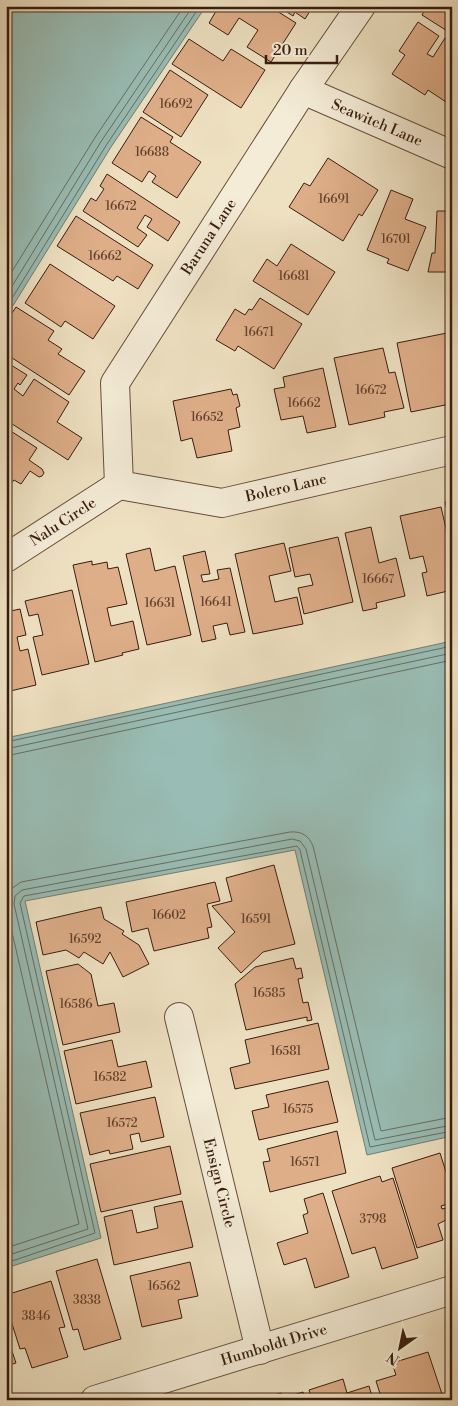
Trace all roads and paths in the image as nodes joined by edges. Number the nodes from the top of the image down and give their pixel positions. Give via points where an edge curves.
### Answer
1 (361, 6) edge
2 (303, 90) junction
3 (452, 155) edge
4 (452, 450) edge
5 (119, 485) junction
6 (6, 558) edge
7 (179, 1017) dead end
8 (452, 1290) edge
9 (260, 1350) junction
10 (95, 1400) edge

1 - 2 street, Baruna Lane
2 - 3 street, Seawitch Lane
2 - 5 street, Baruna Lane via 115,383
4 - 5 street, Bolero Lane via 222,503
5 - 6 street, Nalu Circle
7 - 9 street, Ensign Circle
8 - 9 street, Humboldt Drive
9 - 10 street, Humboldt Drive

